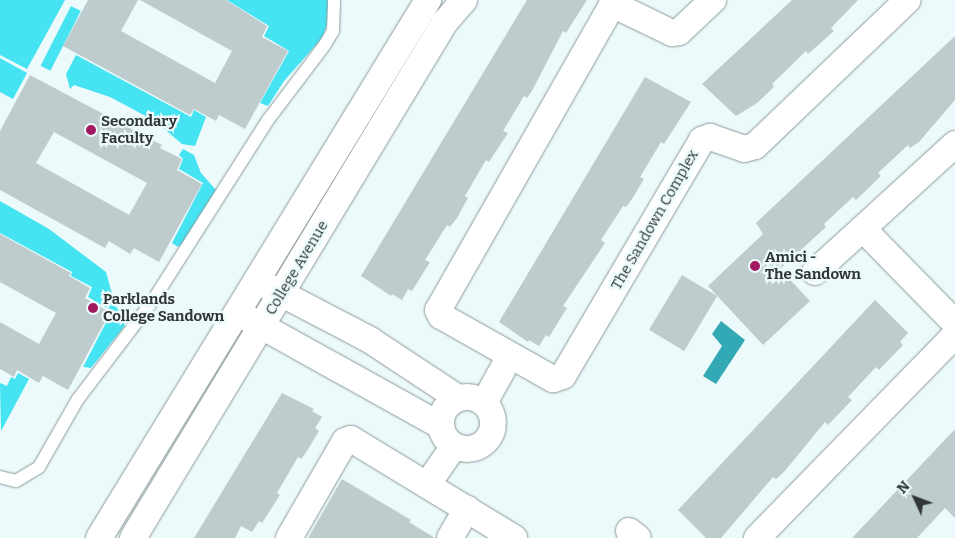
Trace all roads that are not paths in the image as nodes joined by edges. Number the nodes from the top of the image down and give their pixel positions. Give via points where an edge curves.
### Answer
1 (334, 0) edge
2 (414, 0) edge
3 (428, 0) edge
4 (464, 0) edge
5 (713, 0) edge
6 (908, 0) edge
7 (614, 2) edge
8 (384, 68) junction
9 (955, 144) edge
10 (863, 229) junction
11 (815, 272) dead end
12 (255, 280) junction
13 (281, 294) junction
14 (237, 311) junction
15 (955, 323) edge
16 (261, 327) junction
17 (955, 335) edge
18 (510, 356) junction
19 (458, 398) junction
20 (484, 403) junction
21 (448, 436) junction
22 (0, 476) edge
23 (427, 485) junction
24 (467, 509) junction
25 (99, 538) edge
26 (133, 538) edge
27 (289, 538) edge
28 (450, 538) edge
29 (514, 538) edge
30 (757, 538) edge

1 - 22 lane via 333,31 324,46 268,120 152,302 78,399 40,467 16,481
2 - 8 lane
3 - 8 street, College Avenue
4 - 13 street, College Avenue via 445,22
5 - 7 street, The Sandown Complex via 679,32 672,34
6 - 18 street, The Sandown Complex via 755,146 744,149 710,137 702,140 563,376 553,379
7 - 18 street, The Sandown Complex via 440,305 442,316
8 - 12 street, College Avenue
9 - 10 street
10 - 11 street
10 - 15 street
12 - 13 street
12 - 14 street, College Avenue
13 - 16 street, College Avenue
13 - 19 street via 370,340
14 - 16 street
14 - 25 street, College Avenue
16 - 21 street
16 - 26 street, College Avenue
17 - 30 street
18 - 20 street
19 - 20 street
19 - 21 street via 445,410
20 - 21 street via 493,418 490,436 485,442 470,449
21 - 23 street
23 - 24 street
23 - 27 street via 348,439
24 - 28 street
24 - 29 street

